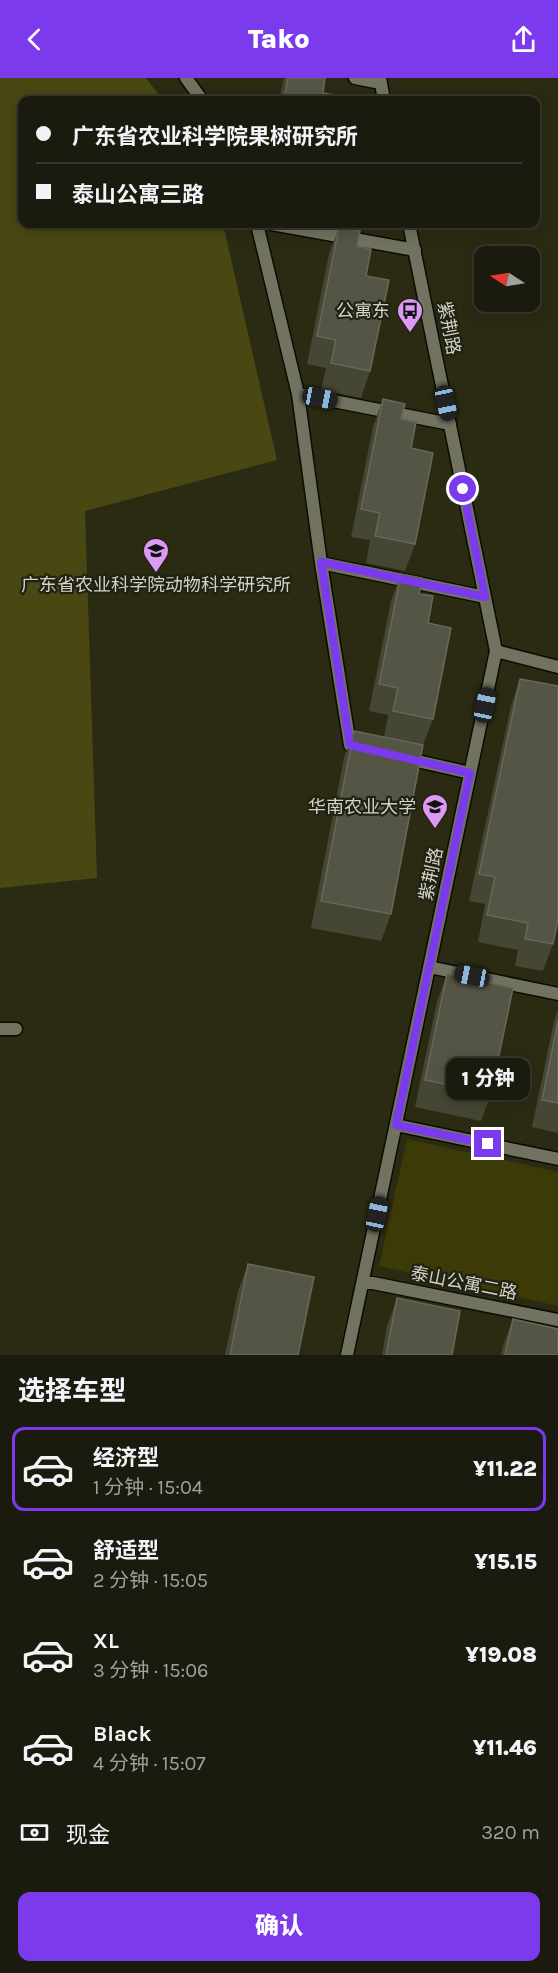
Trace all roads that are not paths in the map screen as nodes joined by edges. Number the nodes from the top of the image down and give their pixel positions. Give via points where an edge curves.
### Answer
1 (186, 78) edge
2 (355, 78) edge
3 (380, 81) edge
4 (199, 96) edge
5 (383, 96) edge
6 (258, 228) edge
7 (294, 228) edge
8 (410, 228) edge
9 (415, 250) junction
10 (298, 394) junction
11 (450, 424) junction
12 (321, 562) junction
13 (485, 597) junction
14 (496, 651) junction
15 (558, 667) edge
16 (372, 750) edge
17 (394, 756) edge
18 (470, 773) junction
19 (429, 968) junction
20 (558, 994) edge
21 (0, 1029) edge
22 (16, 1029) dead end
23 (396, 1125) junction
24 (558, 1159) edge
25 (363, 1281) junction
26 (558, 1320) edge
27 (347, 1355) edge

1 - 4 lane
2 - 3 lane
3 - 5 lane
6 - 10 lane
7 - 9 lane
8 - 9 lane, 紫荆路
9 - 11 lane, 紫荆路
10 - 11 lane
10 - 12 lane
11 - 13 lane, 紫荆路
12 - 13 lane
12 - 16 lane via 350,745
13 - 14 lane, 紫荆路
14 - 15 lane
14 - 18 lane, 紫荆路
17 - 18 lane
18 - 19 lane, 紫荆路
19 - 20 lane
19 - 23 lane, 紫荆路
21 - 22 lane
23 - 24 lane
23 - 25 lane, 紫荆路
25 - 26 lane, 泰山公寓二路
25 - 27 lane, 紫荆路

